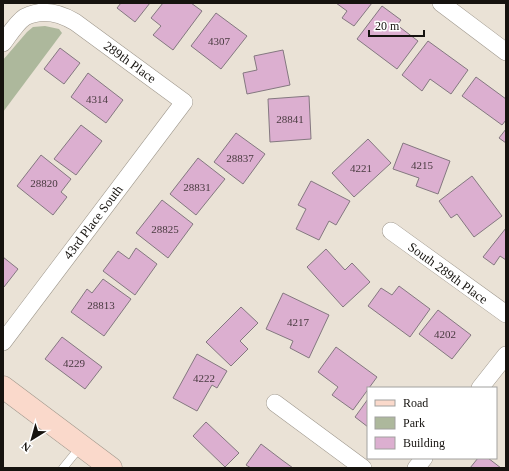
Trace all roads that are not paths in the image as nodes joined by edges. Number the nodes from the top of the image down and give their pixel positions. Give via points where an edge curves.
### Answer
1 (441, 3) edge
2 (3, 43) edge
3 (506, 52) edge
4 (184, 102) joint
5 (391, 231) dead end
6 (506, 314) edge
7 (3, 342) edge
8 (506, 354) edge
9 (481, 387) edge
10 (4, 390) edge
11 (275, 403) dead end
12 (81, 446) junction
13 (423, 459) edge
14 (63, 468) edge
15 (111, 468) edge
16 (363, 468) edge
17 (416, 468) edge

1 - 3 street
2 - 4 street, 289th Place via 25,17 50,12 62,14
4 - 7 street, 43rd Place South
5 - 6 street, South 289th Place
8 - 9 street
10 - 12 main road
11 - 16 street
12 - 14 lane
12 - 15 main road
13 - 17 street

